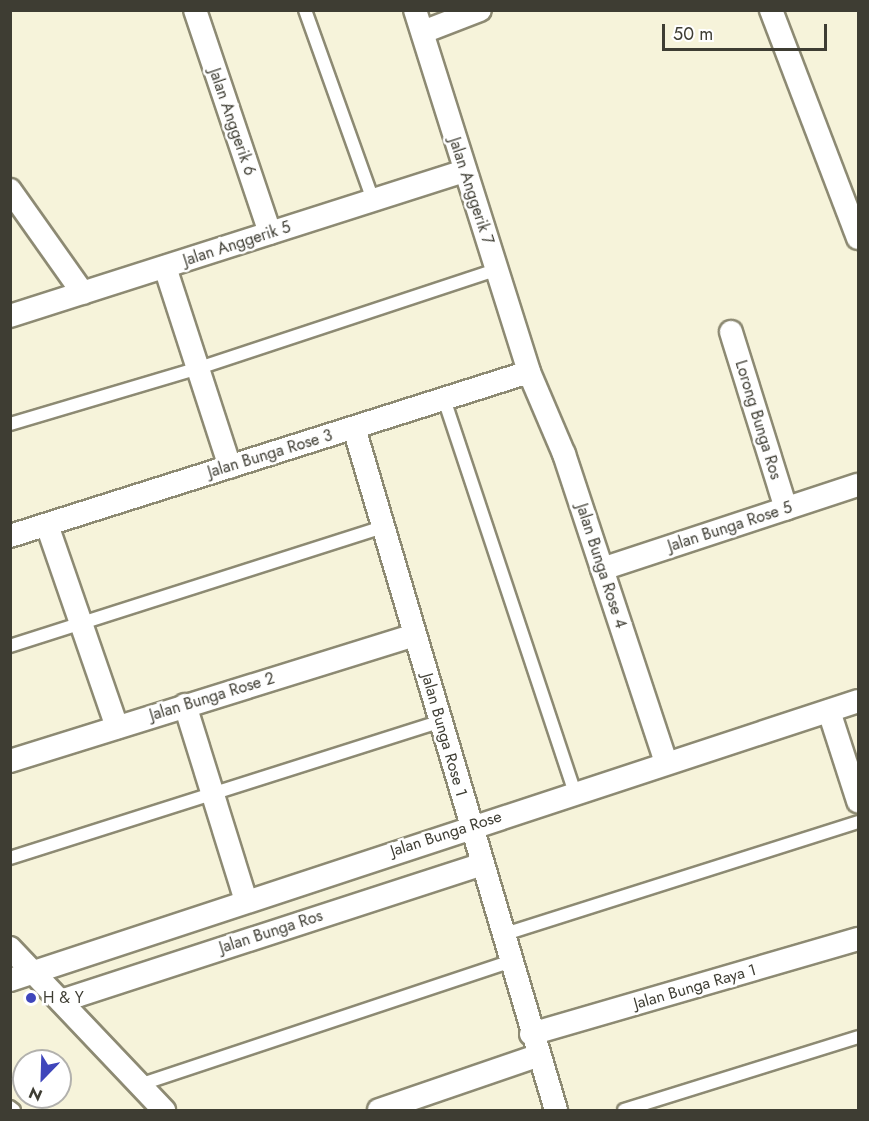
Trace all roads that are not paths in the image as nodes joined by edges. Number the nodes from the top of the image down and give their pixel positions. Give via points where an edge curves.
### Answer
1 (195, 10) edge
2 (305, 10) edge
3 (415, 10) edge
4 (480, 10) edge
5 (771, 10) edge
6 (423, 32) junction
7 (464, 171) junction
8 (10, 190) edge
9 (373, 200) junction
10 (270, 233) junction
11 (858, 237) edge
12 (165, 267) junction
13 (496, 270) junction
14 (83, 293) junction
15 (10, 316) edge
16 (731, 332) dead end
17 (199, 368) junction
18 (529, 372) junction
19 (444, 399) junction
20 (10, 424) edge
21 (354, 428) junction
22 (230, 467) junction
23 (858, 485) edge
24 (786, 509) junction
25 (47, 525) junction
26 (384, 527) junction
27 (10, 536) edge
28 (602, 569) junction
29 (81, 624) junction
30 (415, 635) junction
31 (10, 646) edge
32 (858, 701) edge
33 (185, 705) junction
34 (829, 711) junction
35 (440, 722) junction
36 (117, 727) junction
37 (10, 761) edge
38 (666, 763) junction
39 (212, 791) junction
40 (575, 792) junction
41 (858, 801) edge
42 (858, 822) edge
43 (470, 826) junction
44 (10, 858) edge
45 (482, 864) junction
46 (246, 901) junction
47 (502, 935) junction
48 (858, 939) edge
49 (10, 948) edge
50 (509, 962) junction
51 (35, 974) junction
52 (10, 980) edge
53 (61, 1001) junction
54 (858, 1037) edge
55 (534, 1045) junction
56 (139, 1085) junction
57 (10, 1107) edge
58 (14, 1110) edge
59 (164, 1110) edge
60 (379, 1110) edge
61 (556, 1110) edge
62 (624, 1110) edge

1 - 10 street, Jalan Anggerik 6
2 - 9 lane
3 - 6 street, Jalan Anggerik 7
4 - 6 street
5 - 11 street
6 - 7 street, Jalan Anggerik 7
7 - 9 street, Jalan Anggerik 5
7 - 13 street, Jalan Anggerik 7
8 - 14 street
9 - 10 street, Jalan Anggerik 5
10 - 12 street, Jalan Anggerik 5
12 - 14 street, Jalan Anggerik 5
12 - 17 street
13 - 17 lane
13 - 18 street, Jalan Anggerik 7
14 - 15 street, Jalan Anggerik 5
16 - 24 street, Lorong Bunga Ros
17 - 20 lane
17 - 22 street
18 - 19 street, Jalan Bunga Rose 3
18 - 28 street, Jalan Bunga Rose 4 via 564,454
19 - 21 street, Jalan Bunga Rose 3
19 - 40 lane
21 - 22 street, Jalan Bunga Rose 3
21 - 26 street, Jalan Bunga Rose 1
22 - 25 street, Jalan Bunga Rose 3
23 - 24 street, Jalan Bunga Rose 5
24 - 28 street, Jalan Bunga Rose 5
25 - 27 street, Jalan Bunga Rose 3
25 - 29 street
26 - 29 lane
26 - 30 street, Jalan Bunga Rose 1
28 - 38 street, Jalan Bunga Rose 4
29 - 31 lane
29 - 36 street
30 - 33 street, Jalan Bunga Rose 2
30 - 35 street, Jalan Bunga Rose 1
32 - 34 street, Jalan Bunga Rose
33 - 36 street, Jalan Bunga Rose 2
33 - 39 street
34 - 38 street, Jalan Bunga Rose
34 - 41 street
35 - 39 lane
35 - 43 street, Jalan Bunga Rose 1
36 - 37 street, Jalan Bunga Rose 2
38 - 40 street, Jalan Bunga Rose
39 - 44 lane
39 - 46 street
40 - 43 street, Jalan Bunga Rose
42 - 47 lane
43 - 45 street, Jalan Bunga Rose 1
43 - 46 street, Jalan Bunga Rose
45 - 47 street, Jalan Bunga Rose 1
45 - 53 street, Jalan Bunga Ros
46 - 51 street, Jalan Bunga Rose
47 - 50 street, Jalan Bunga Rose 1
48 - 55 street, Jalan Bunga Raya 1
49 - 51 street
50 - 55 street, Jalan Bunga Rose 1
50 - 56 lane
51 - 52 street, Jalan Bunga Rose
51 - 53 street
53 - 56 street
54 - 62 lane
55 - 60 street, Jalan Bunga Raya 1
55 - 61 street, Jalan Bunga Rose 1
56 - 59 street
57 - 58 lane

